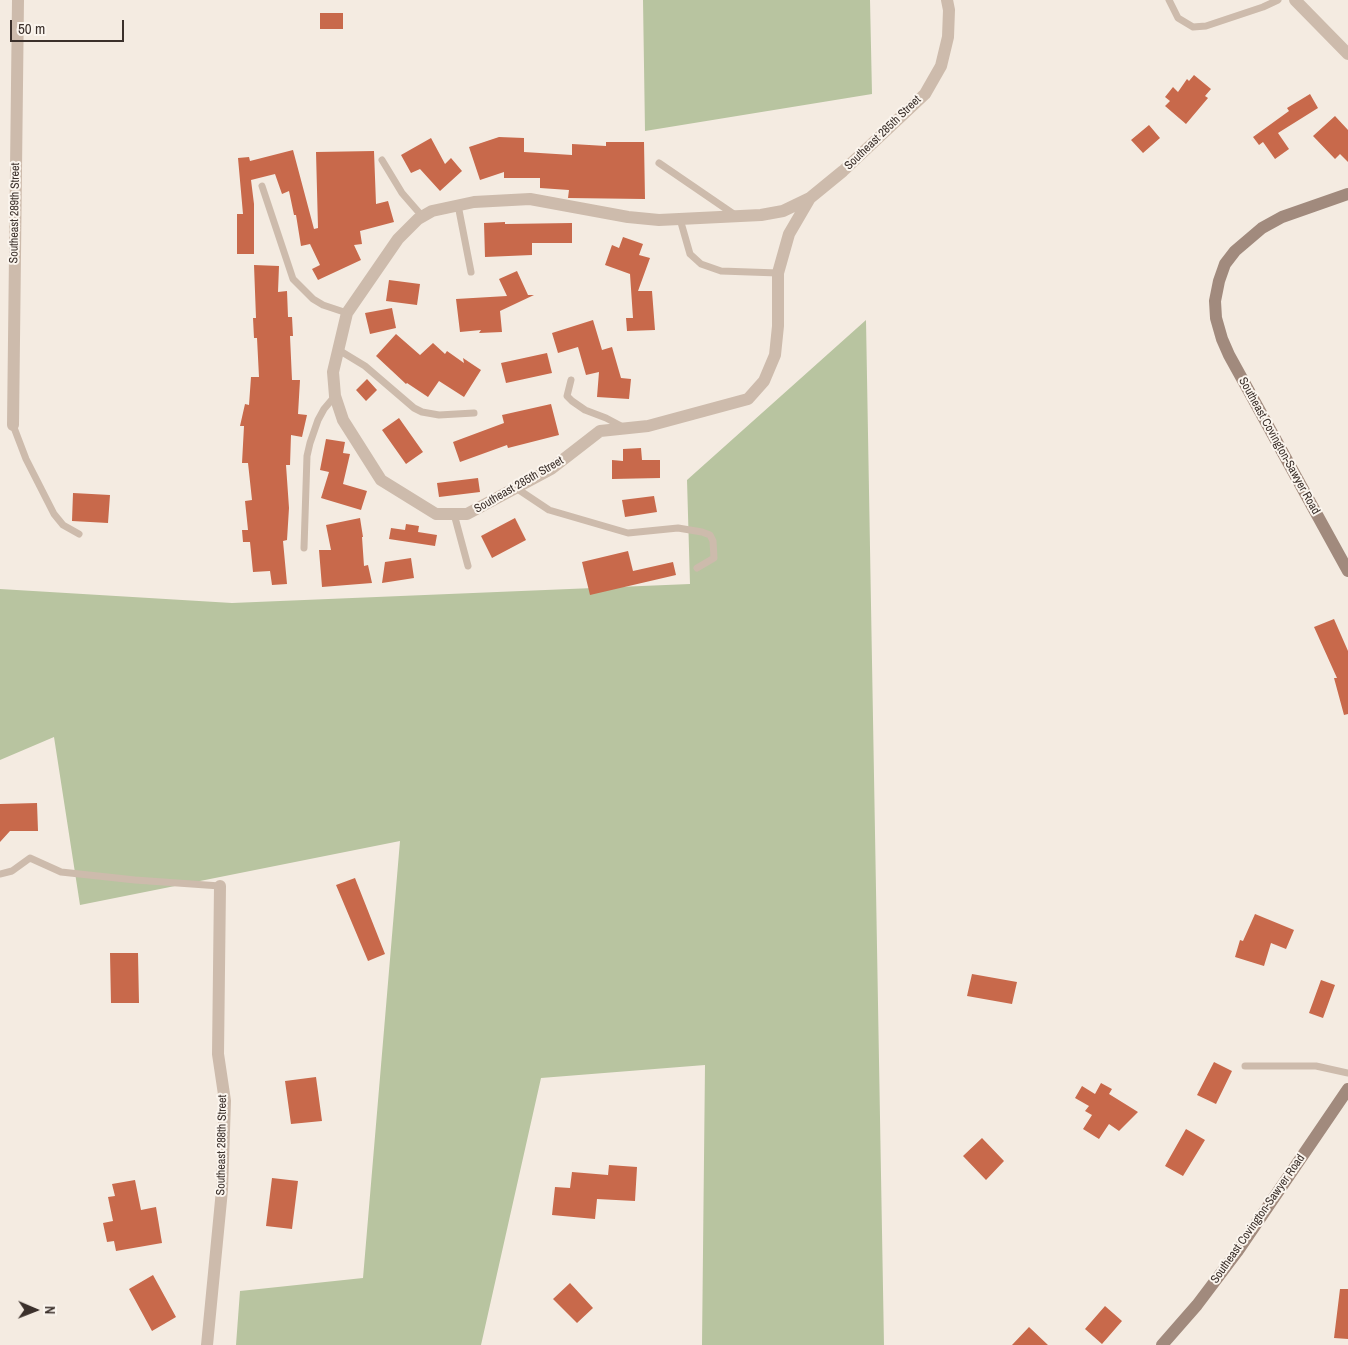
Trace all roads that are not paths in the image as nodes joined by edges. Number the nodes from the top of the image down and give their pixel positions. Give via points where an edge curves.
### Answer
1 (18, 0) edge
2 (947, 0) edge
3 (1168, 0) edge
4 (1278, 0) edge
5 (1295, 0) edge
6 (1348, 54) edge
7 (382, 160) dead end
8 (659, 163) dead end
9 (262, 186) dead end
10 (1348, 194) edge
11 (810, 198) junction
12 (458, 205) junction
13 (422, 216) junction
14 (736, 216) junction
15 (680, 219) junction
16 (471, 272) dead end
17 (778, 274) junction
18 (347, 313) junction
19 (337, 348) junction
20 (571, 380) dead end
21 (335, 396) junction
22 (474, 413) dead end
23 (13, 425) joint
24 (625, 428) junction
25 (516, 488) junction
26 (454, 514) junction
27 (79, 534) dead end
28 (304, 548) dead end
29 (468, 566) dead end
30 (697, 568) dead end
31 (1348, 571) edge
32 (0, 874) edge
33 (220, 886) joint
34 (1244, 1066) dead end
35 (1348, 1073) edge
36 (1348, 1089) edge
37 (207, 1345) edge
38 (1162, 1345) edge

1 - 23 street, Southeast 289th Street
2 - 11 street, Southeast 285th Street via 948,37 941,66 925,94
3 - 4 lane via 1178,18 1193,27 1206,26
5 - 6 street
7 - 13 lane via 402,193
8 - 14 lane
9 - 18 lane via 293,279 313,299
10 - 31 street, Southeast Covington-Sawyer Road via 1282,217 1262,228 1225,264 1215,301 1216,318 1229,355
11 - 14 street, Southeast 285th Street via 783,211
11 - 17 street, Southeast 285th Street via 789,234
12 - 13 street, Southeast 285th Street
12 - 15 street, Southeast 285th Street via 530,199 628,217
12 - 16 lane
13 - 18 street, Southeast 285th Street via 398,239
14 - 15 street, Southeast 285th Street
15 - 17 lane via 690,254 701,264 721,271
17 - 24 street, Southeast 285th Street via 775,355 764,381 748,399 648,426
18 - 19 street, Southeast 285th Street
19 - 21 street, Southeast 285th Street via 333,372
19 - 22 lane via 366,366 422,412 439,415
20 - 24 lane via 567,396 572,401
21 - 26 street, Southeast 285th Street via 343,420 381,480 436,514
21 - 28 lane via 318,420 310,443
23 - 27 lane via 54,514
24 - 25 street, Southeast 285th Street via 600,431 551,469
25 - 26 street, Southeast 285th Street via 467,514
25 - 30 lane via 549,510 628,533 678,528 710,535 714,558
26 - 29 lane
32 - 33 lane via 12,871 30,858 61,872
33 - 37 street, Southeast 288th Street via 218,1054 224,1101 222,1190
34 - 35 lane via 1316,1066
36 - 38 street, Southeast Covington-Sawyer Road via 1236,1252

